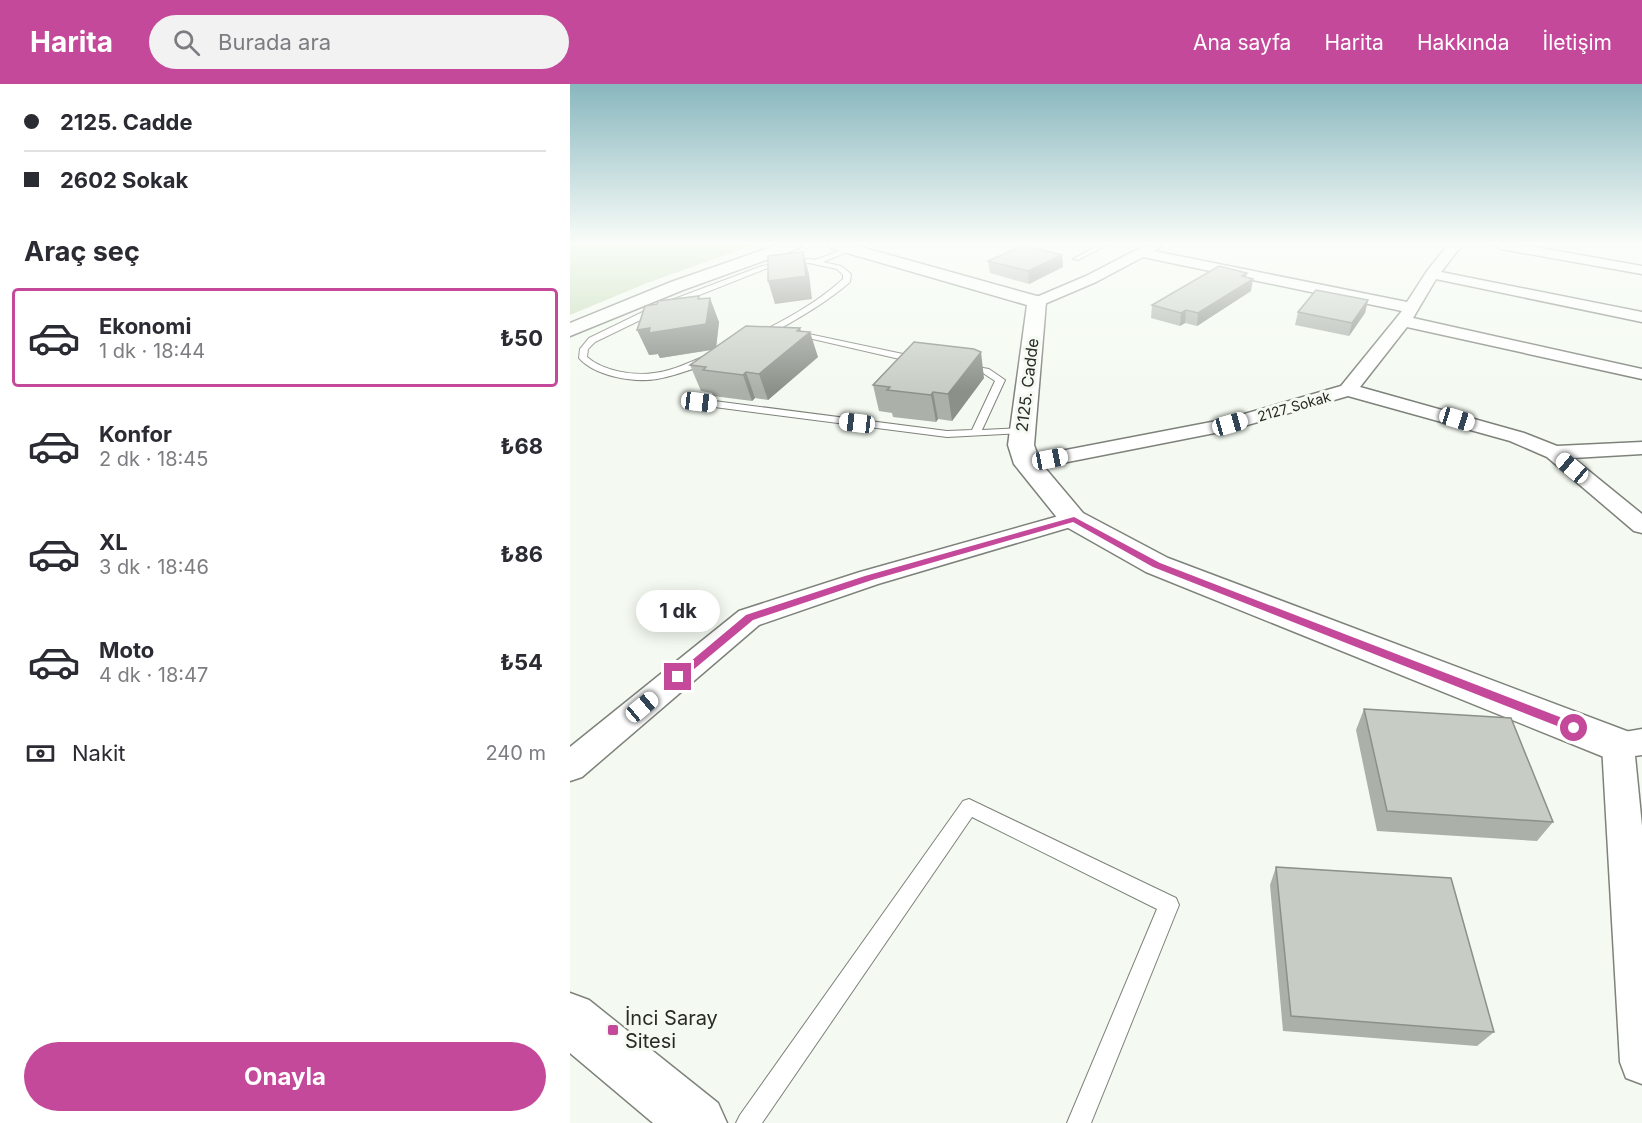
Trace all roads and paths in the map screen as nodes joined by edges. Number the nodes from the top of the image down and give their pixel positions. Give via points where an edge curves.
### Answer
1 (636, 293) edge
2 (659, 293) edge
3 (696, 293) edge
4 (831, 293) edge
5 (1007, 293) edge
6 (1055, 293) edge
7 (1316, 293) edge
8 (1421, 293) edge
9 (1527, 293) edge
10 (1037, 302) junction
11 (1408, 315) junction
12 (1642, 317) edge
13 (570, 318) edge
14 (570, 330) edge
15 (807, 335) edge
16 (928, 362) edge
17 (950, 365) edge
18 (1642, 374) edge
19 (1348, 390) junction
20 (699, 402) dead end
21 (1021, 431) junction
22 (975, 434) junction
23 (1642, 448) edge
24 (1554, 453) junction
25 (1027, 464) junction
26 (1074, 519) junction
27 (1642, 526) edge
28 (1630, 743) edge
29 (570, 767) edge
30 (570, 1019) edge
31 (1642, 1062) edge
32 (698, 1123) edge
33 (748, 1123) edge
34 (1079, 1123) edge

1 - 13 street
2 - 14 street
3 - 4 lane via 592,340 584,349 583,358 596,367 636,377 665,374 688,367 798,314
5 - 10 street
6 - 10 street
7 - 11 street
8 - 11 street, 2127 Sokak
9 - 12 street
10 - 21 street, 2125. Cadde
11 - 18 street
11 - 19 street, 2127 Sokak
15 - 16 lane
17 - 22 lane via 986,371 1000,380
19 - 24 street via 1517,437
19 - 25 street, 2127 Sokak via 1230,424
20 - 22 lane via 947,434
21 - 22 lane
21 - 25 street, 2125. Cadde
23 - 24 street
24 - 27 street
25 - 26 street, 2125. Cadde
26 - 28 street, 2125. Cadde via 1157,565
26 - 29 street via 869,578 749,618
28 - 31 street
30 - 32 street
33 - 34 lane via 969,807 1169,905

